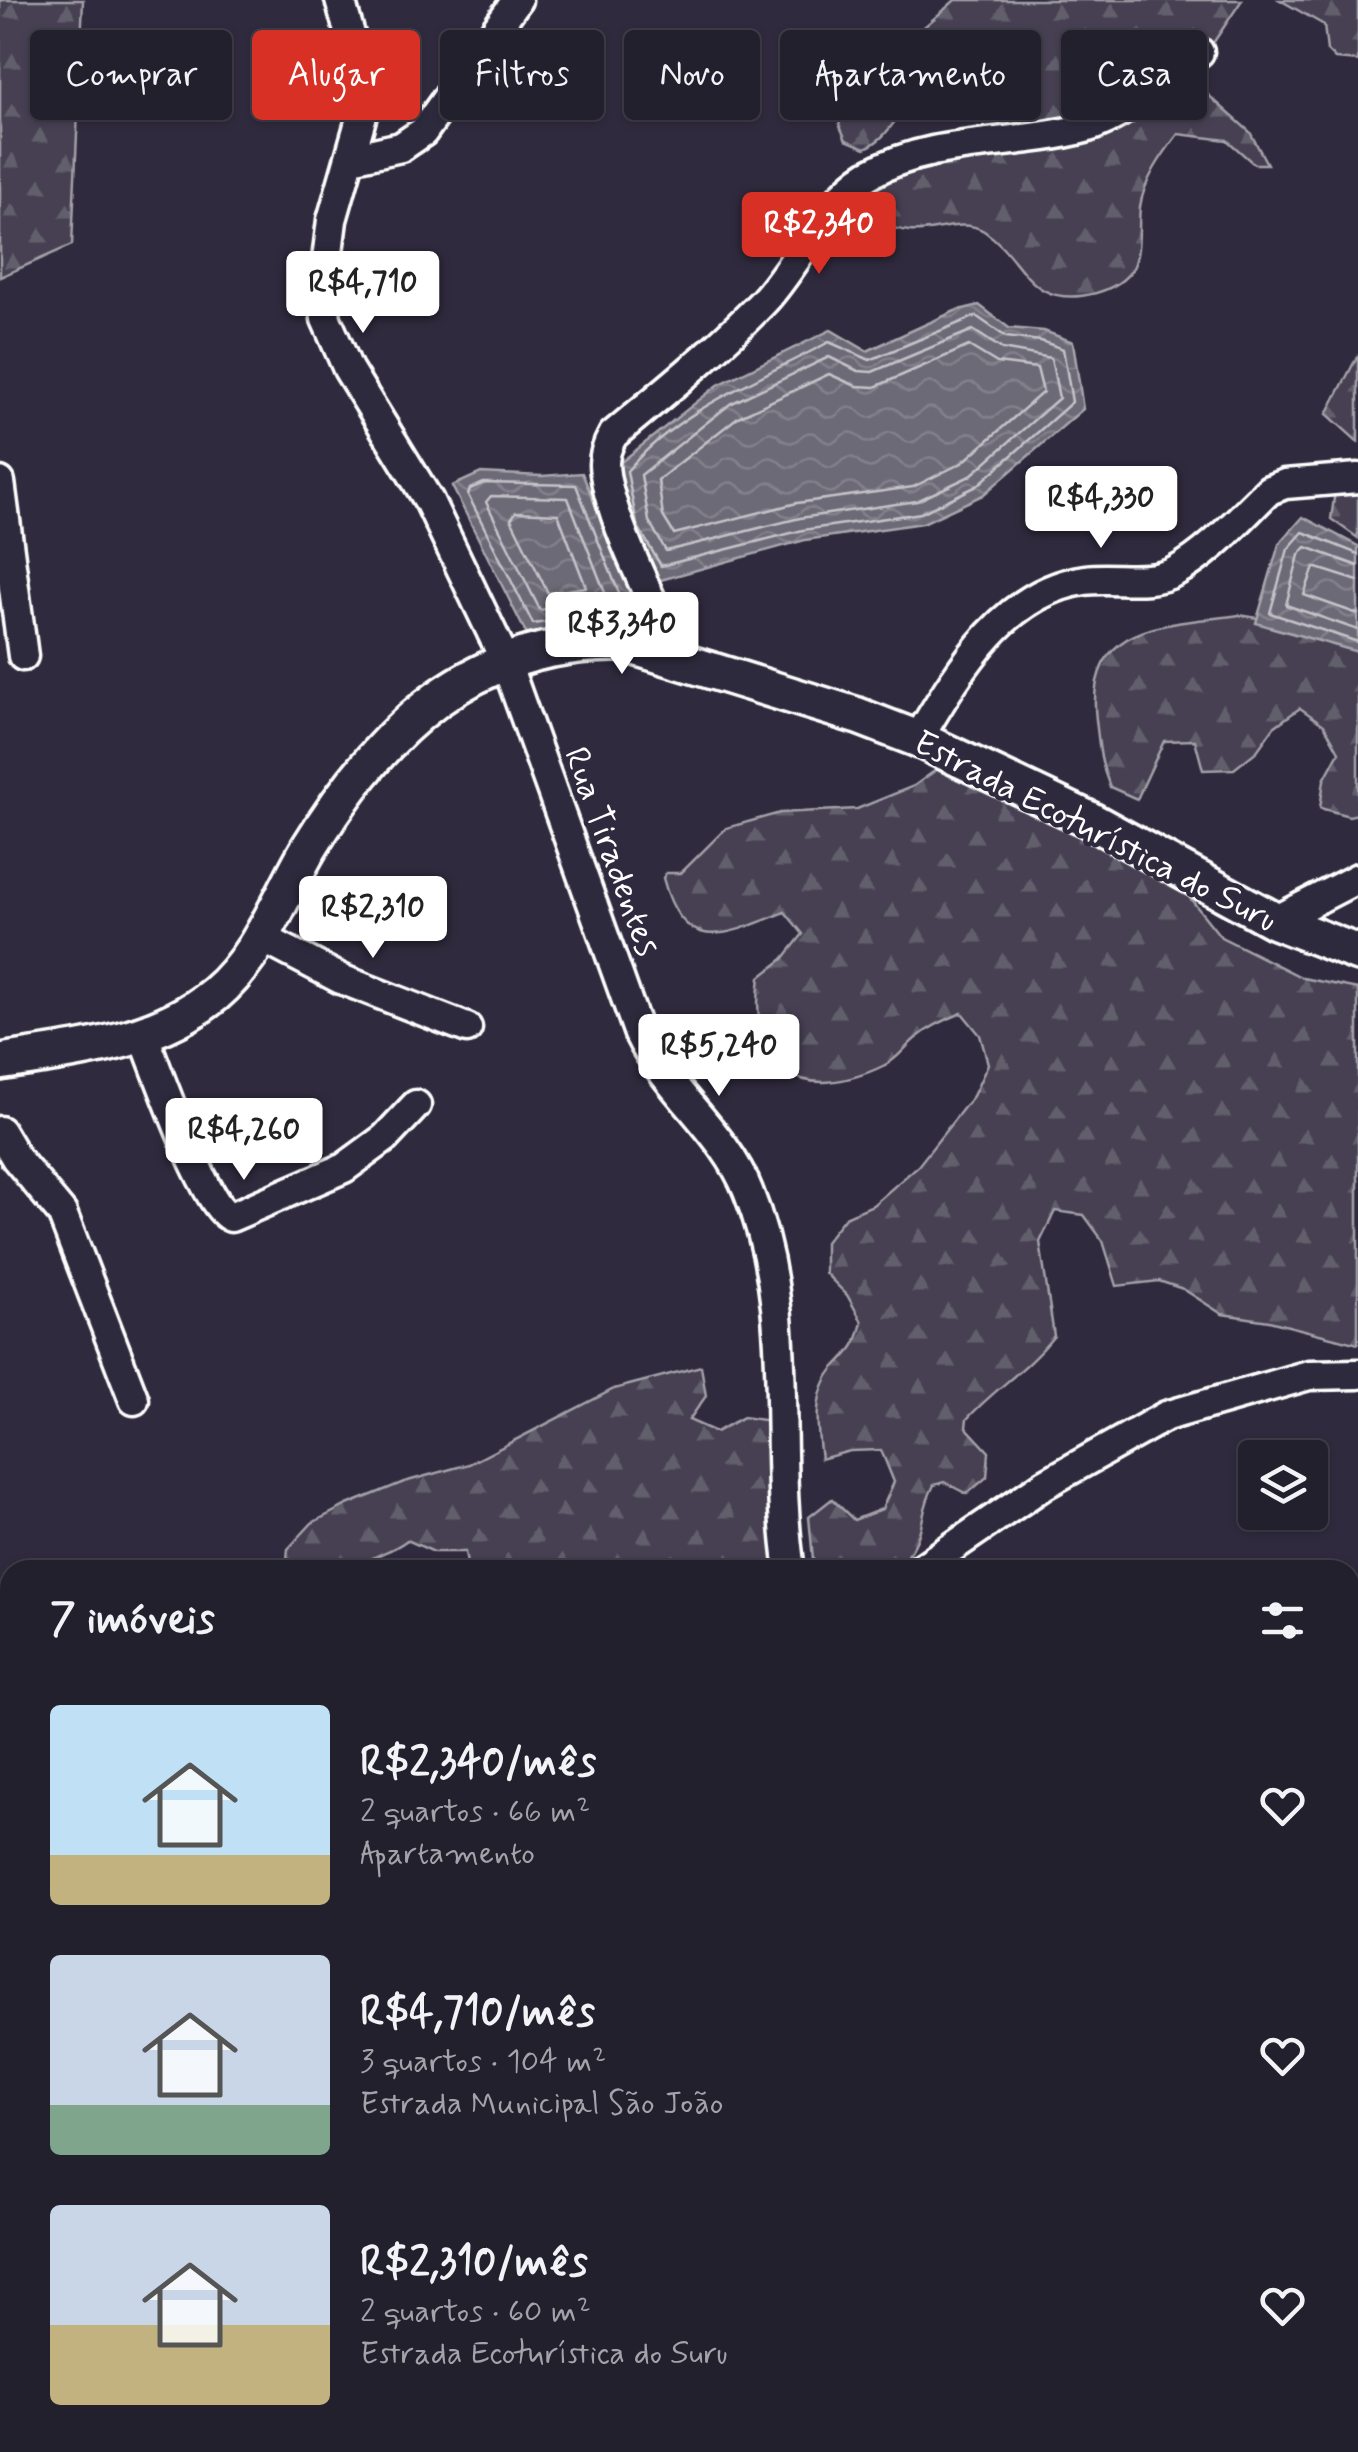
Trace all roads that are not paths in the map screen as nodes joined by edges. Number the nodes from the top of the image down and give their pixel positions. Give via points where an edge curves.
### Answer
1 (340, 0) edge
2 (517, 0) edge
3 (1105, 120) edge
4 (352, 158) junction
5 (0, 482) edge
6 (1354, 485) edge
7 (23, 656) dead end
8 (505, 660) junction
9 (679, 660) junction
10 (918, 739) junction
11 (1358, 878) edge
12 (1275, 921) junction
13 (261, 937) junction
14 (1358, 953) edge
15 (466, 1028) dead end
16 (143, 1034) junction
17 (1, 1066) edge
18 (416, 1106) dead end
19 (0, 1131) edge
20 (1358, 1374) edge
21 (134, 1400) dead end
22 (789, 1560) edge
23 (934, 1560) edge

1 - 4 street, Rua Tiradentes via 364,83
2 - 4 street via 423,132 401,146
3 - 9 street via 961,145 859,180 764,302 613,435 606,451 608,484
4 - 8 street, Rua Tiradentes via 332,220 322,292 326,319 348,370 429,501
5 - 7 street
6 - 10 street via 1284,484 1194,559 1162,577 1065,584 1030,601 962,665
8 - 9 main road, Estrada Ecoturística do Suru via 581,642 622,643
8 - 13 main road, Estrada Ecoturística do Suru via 419,710 375,756 310,846
8 - 22 street, Rua Tiradentes via 640,1034 662,1074 735,1166 757,1216 783,1367
9 - 10 main road, Estrada Ecoturística do Suru
10 - 12 main road, Estrada Ecoturística do Suru via 1088,819
11 - 12 street
12 - 14 main road, Estrada Ecoturística do Suru
13 - 15 street via 373,993
13 - 16 main road, Estrada Ecoturística do Suru via 216,993
16 - 17 main road, Estrada Ecoturística do Suru
16 - 18 street via 199,1172 219,1210 231,1217 344,1168
19 - 21 street via 62,1213
20 - 23 street via 1309,1375 1166,1416 1046,1484

